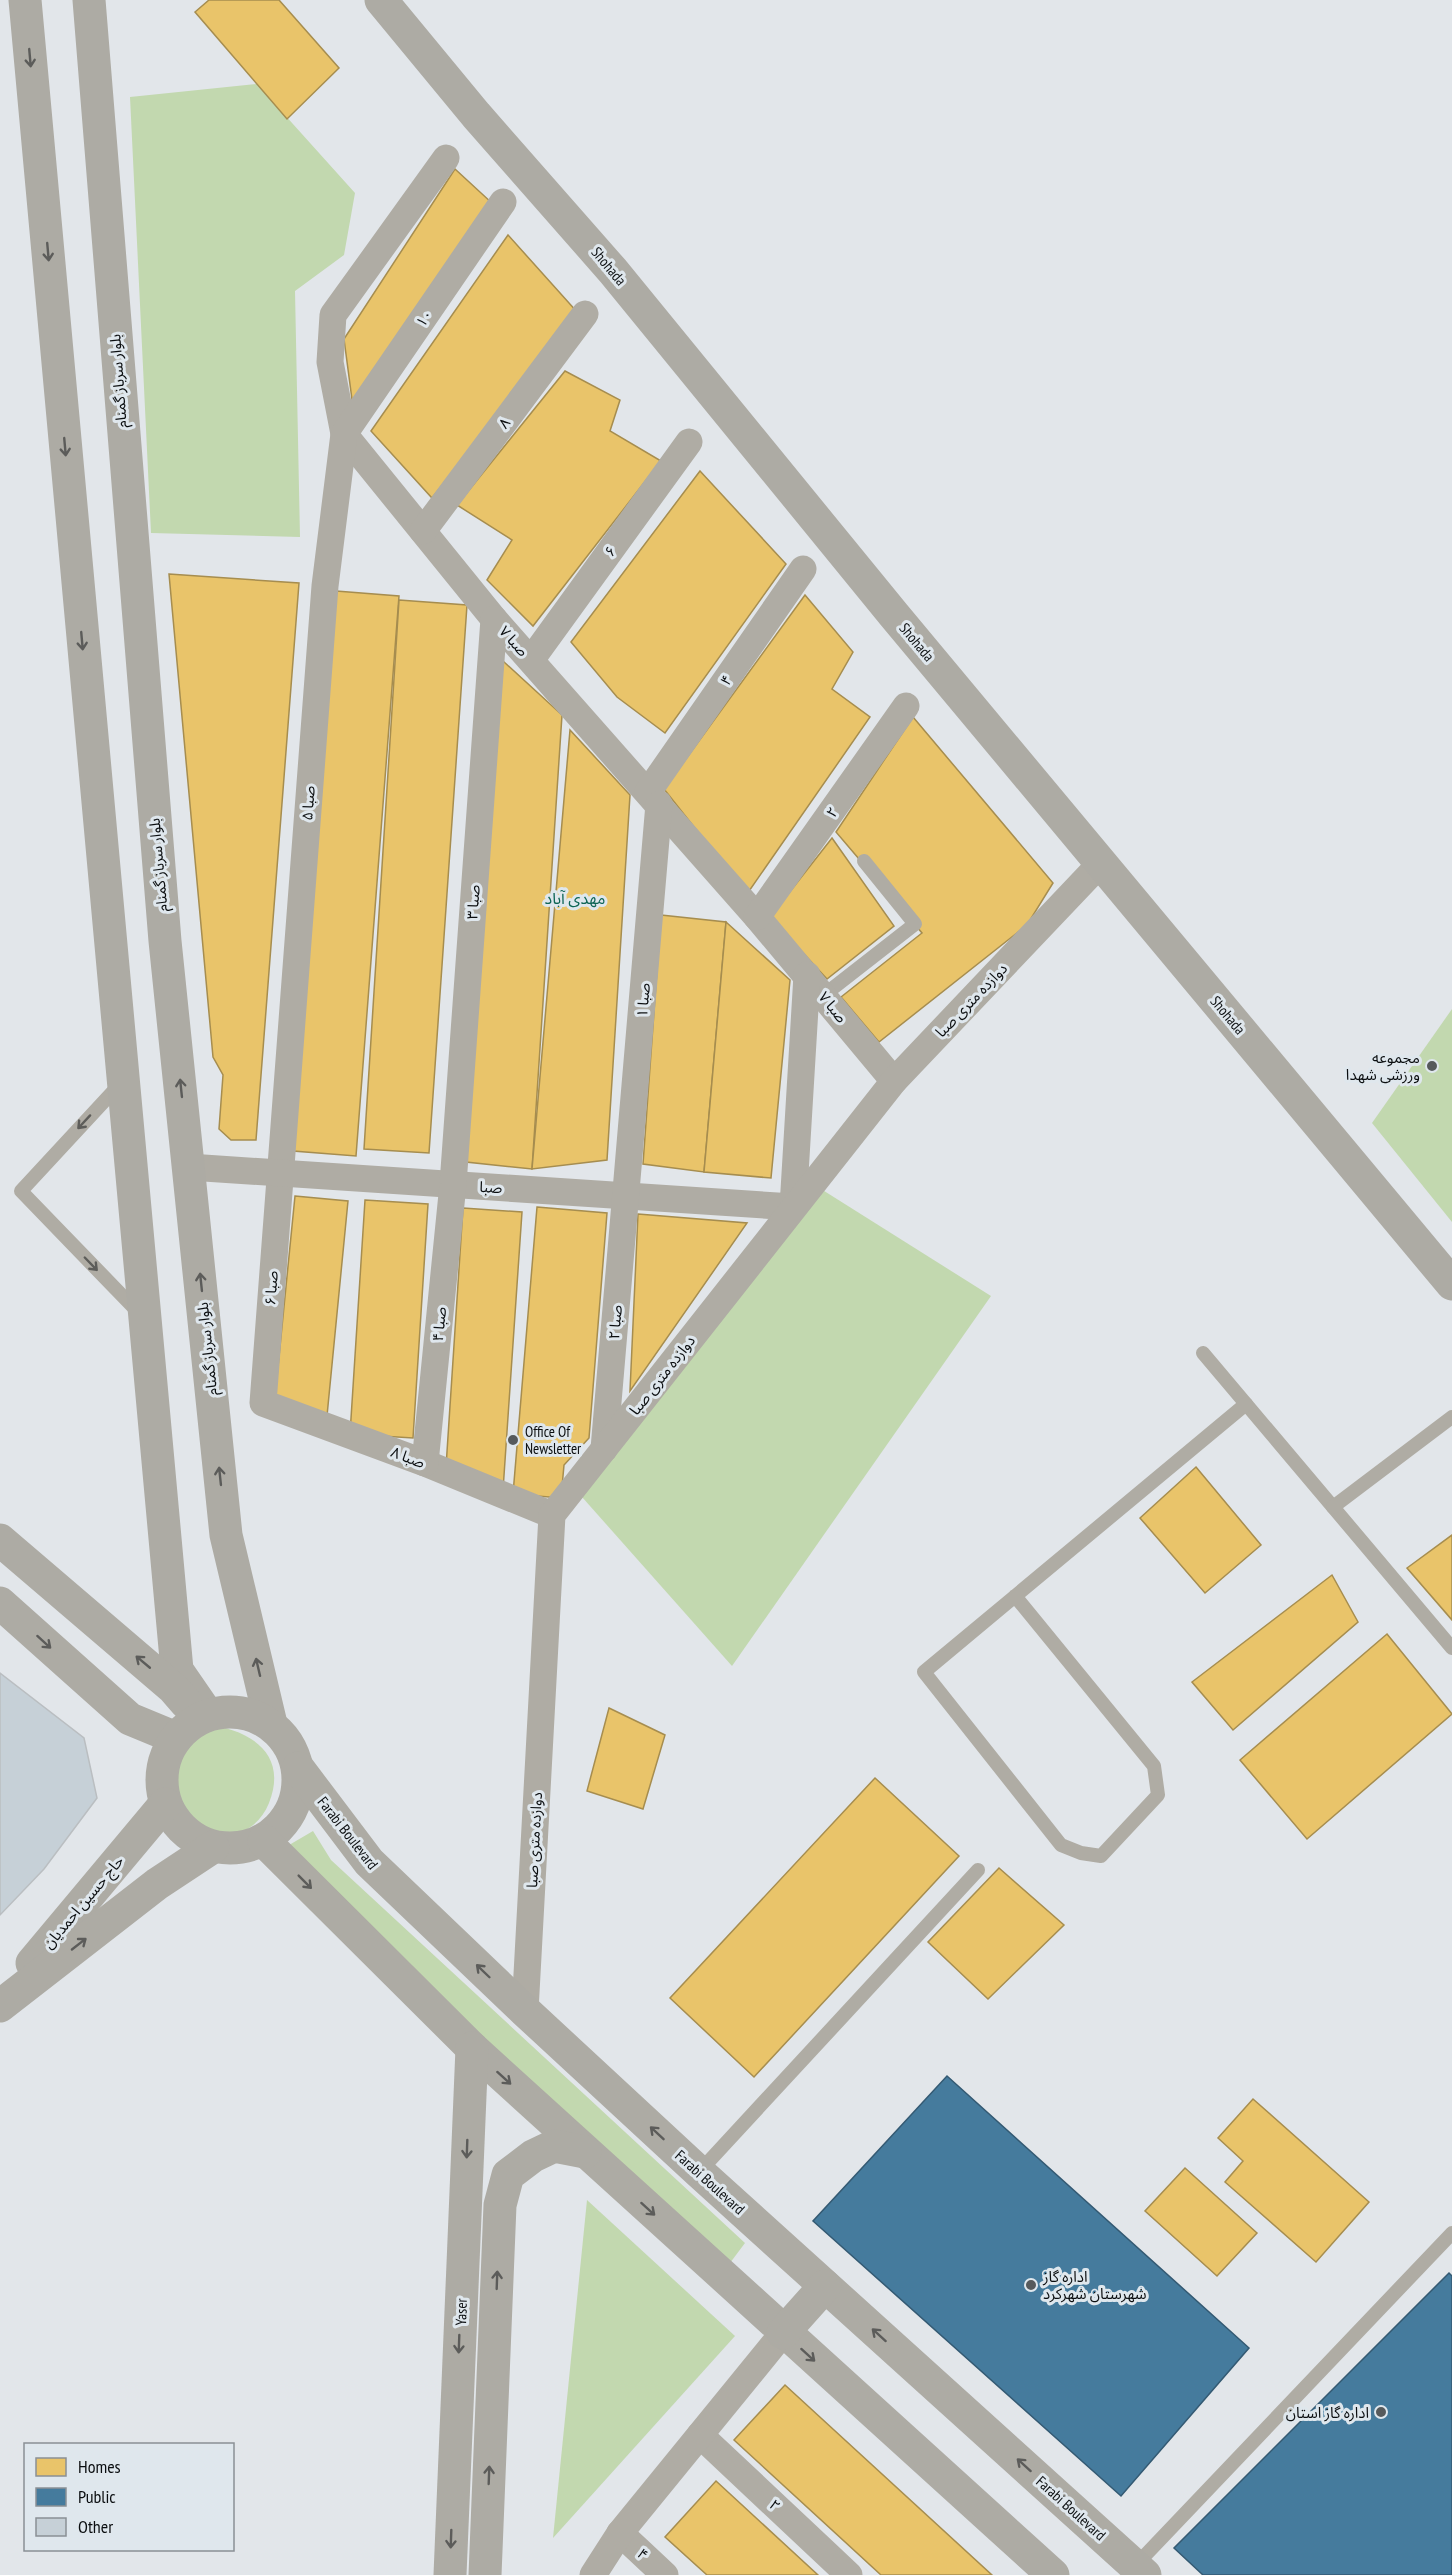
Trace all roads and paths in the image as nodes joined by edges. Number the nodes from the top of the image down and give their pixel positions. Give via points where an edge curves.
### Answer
1 (25, 0) edge
2 (89, 0) edge
3 (381, 0) edge
4 (446, 158) dead end
5 (503, 202) dead end
6 (585, 314) dead end
7 (344, 434) junction
8 (689, 442) dead end
9 (423, 531) junction
10 (803, 569) dead end
11 (494, 619) junction
12 (531, 660) junction
13 (906, 706) dead end
14 (654, 798) junction
15 (864, 861) dead end
16 (1101, 863) junction
17 (757, 917) junction
18 (815, 985) junction
19 (124, 1079) junction
20 (894, 1081) junction
21 (189, 1167) junction
22 (280, 1173) junction
23 (453, 1184) junction
24 (626, 1196) junction
25 (793, 1207) junction
26 (1452, 1284) edge
27 (146, 1321) junction
28 (1203, 1353) dead end
29 (263, 1403) joint
30 (1246, 1404) junction
31 (1452, 1417) edge
32 (604, 1449) junction
33 (425, 1463) junction
34 (1333, 1507) junction
35 (552, 1515) junction
36 (6, 1558) edge
37 (1015, 1596) junction
38 (0, 1603) edge
39 (1452, 1648) edge
40 (194, 1724) junction
41 (271, 1724) junction
42 (298, 1768) junction
43 (165, 1804) junction
44 (264, 1841) junction
45 (213, 1847) junction
46 (978, 1870) dead end
47 (0, 2001) edge
48 (0, 2006) edge
49 (525, 2011) junction
50 (472, 2049) junction
51 (585, 2152) junction
52 (699, 2172) junction
53 (1452, 2233) edge
54 (825, 2286) junction
55 (783, 2333) junction
56 (700, 2435) junction
57 (620, 2533) junction
58 (1140, 2570) edge
59 (450, 2575) edge
60 (485, 2575) edge
61 (593, 2575) edge
62 (665, 2575) edge
63 (849, 2575) edge
64 (1053, 2575) edge

1 -> 19 main road
21 -> 2 main road, بلوار سرباز گمنام via 141,670
3 - 16 main road, Shohada via 613,271
4 - 7 street, صبا ۷ via 333,315 330,362
5 - 7 street, ۱۰
6 - 9 street, ۸
7 - 9 street, صبا ۷
7 - 22 street, صبا ۵ via 325,586
8 - 12 street, ۶
9 - 11 street, صبا ۷
10 - 14 street, ۴
11 - 12 street, صبا ۷
11 - 23 street, صبا ۳
12 - 14 street, صبا ۷
13 - 17 street, ۲
14 - 17 street, صبا ۷
14 - 24 street, صبا ۱
15 - 18 lane via 915,924
16 - 20 street, دوازده متری صبا
16 - 26 main road, Shohada
17 - 18 street, صبا ۷
18 - 20 street, صبا ۷
18 - 25 street
19 - 27 main road
19 -> 27 lane via 21,1191
20 - 25 street, دوازده متری صبا
21 - 22 street, صبا
41 -> 21 main road, بلوار سرباز گمنام via 226,1536
22 - 23 street, صبا
22 - 29 street, صبا ۶
23 - 24 street, صبا
23 - 33 street, صبا ۴
24 - 25 street, صبا
24 - 32 street, صبا ۲
25 - 32 street, دوازده متری صبا
27 - 40 main road via 177,1670
28 - 30 lane
29 - 33 street, صبا ۸
30 - 34 lane
30 - 37 lane
31 - 34 lane
32 - 35 street, دوازده متری صبا
33 - 35 street, صبا ۸
34 - 39 lane
35 - 49 street, دوازده متری صبا
40 -> 36 main road via 173,1688
37 - 37 lane via 924,1672 1062,1845 1101,1856 1158,1795 1154,1766
38 -> 40 main road via 130,1719
40 - 41 main road via 240,1711
40 - 43 main road via 162,1769
41 - 42 main road via 289,1744
42 - 44 main road via 291,1813
49 -> 42 main road, Farabi Boulevard via 369,1862
43 - 45 main road via 184,1831
43 - 47 main road, حاج حسین احمدیان
44 - 45 main road via 239,1849
44 -> 50 main road
48 -> 45 main road via 157,1884
46 - 52 lane
52 -> 49 main road, Farabi Boulevard
50 -> 51 main road
50 -> 59 main road, Yaser
51 -> 55 main road
60 -> 51 main road via 500,2205 508,2175 533,2156 554,2146
52 - 54 main road, Farabi Boulevard
53 - 58 lane
54 - 55 main road
58 -> 54 main road, Farabi Boulevard
55 - 56 street
55 -> 64 main road
56 - 57 street
56 - 63 street, ۲
57 - 61 street
57 - 62 street, ۴

